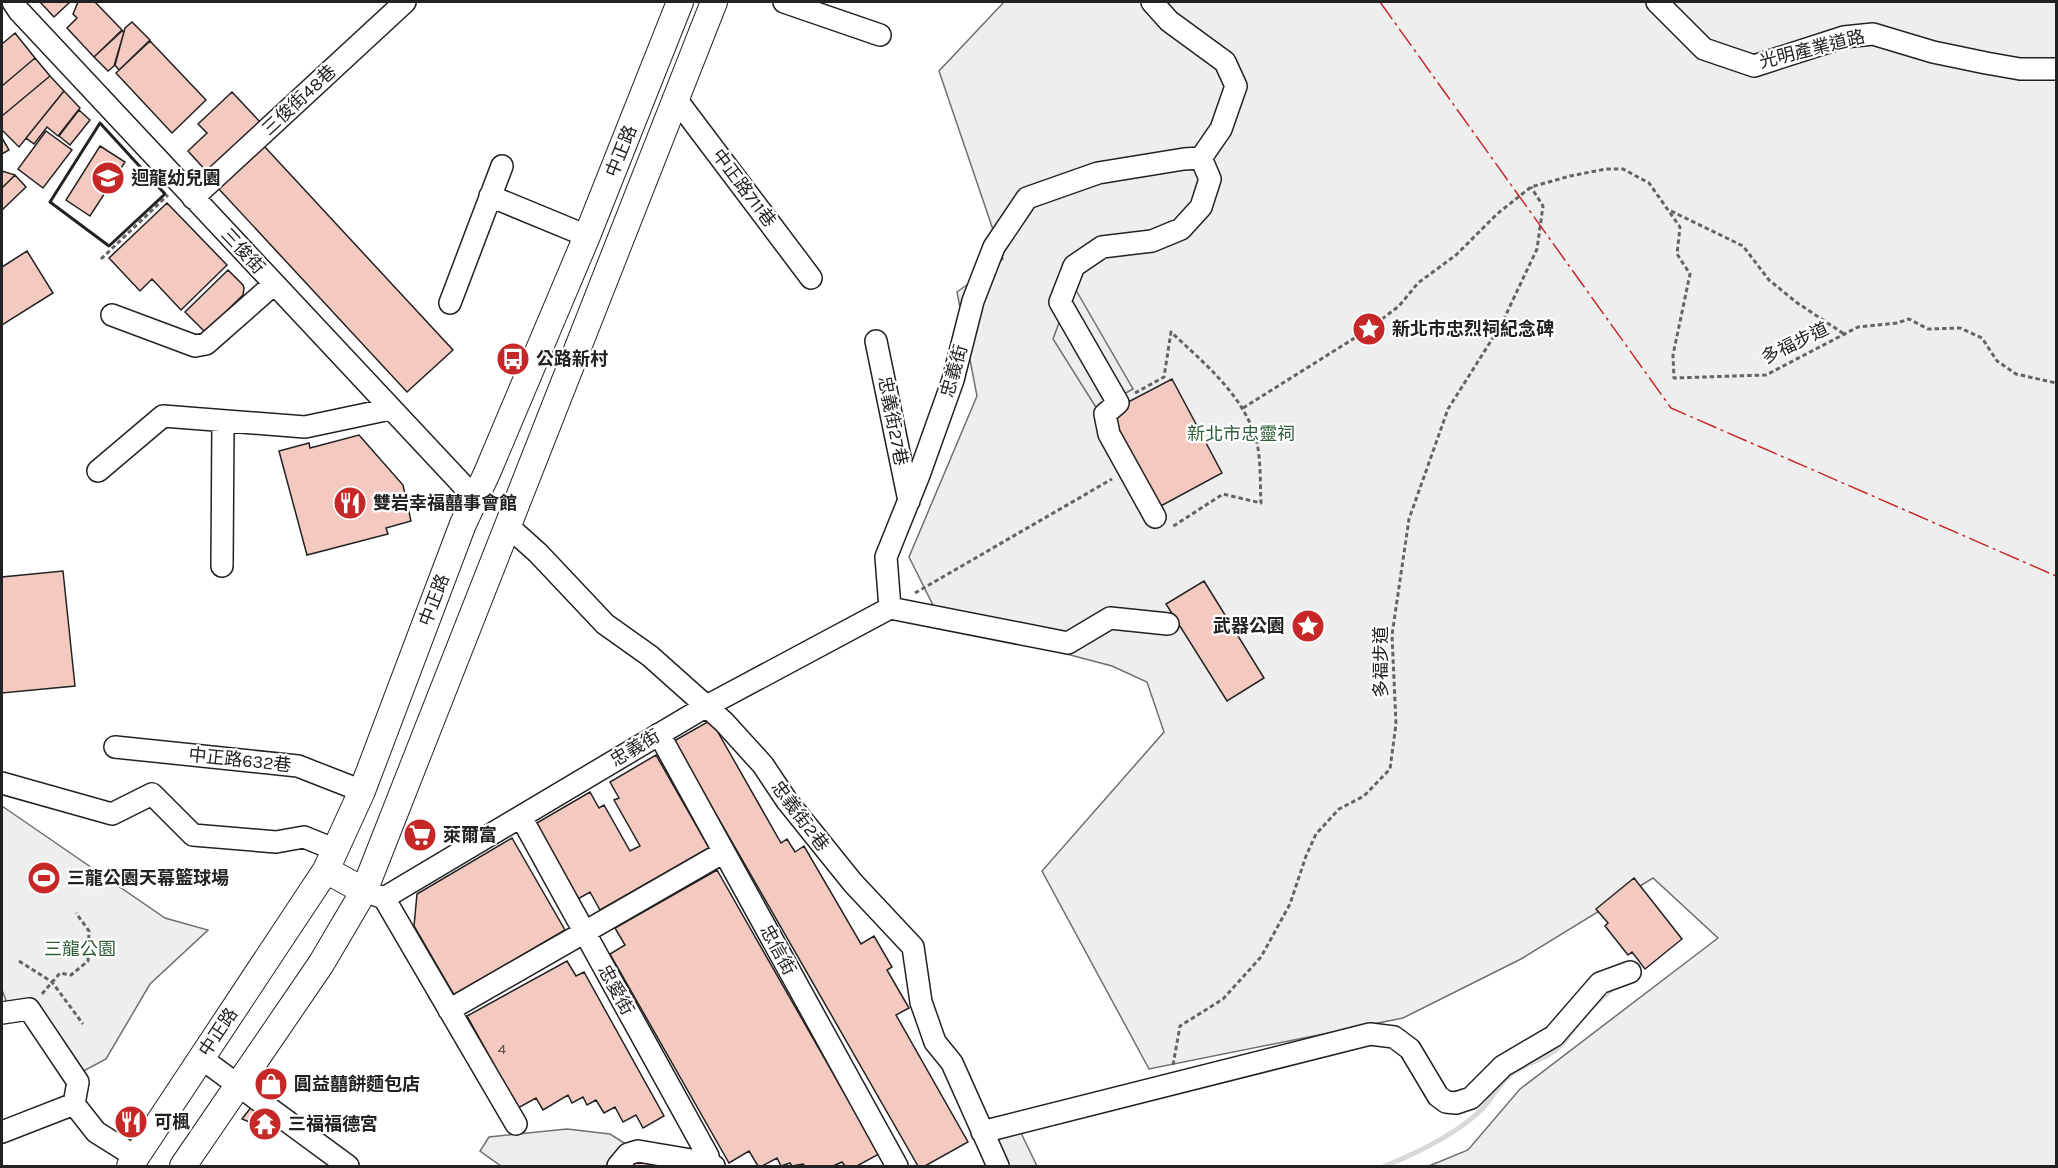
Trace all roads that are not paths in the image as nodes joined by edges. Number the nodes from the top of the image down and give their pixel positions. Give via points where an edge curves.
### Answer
1 (13, 2) edge
2 (405, 2) edge
3 (680, 2) edge
4 (714, 2) edge
5 (784, 2) edge
6 (1152, 2) edge
7 (1657, 2) edge
8 (880, 35) dead end
9 (2056, 69) edge
10 (676, 99) junction
11 (1201, 158) junction
12 (502, 166) dead end
13 (186, 191) junction
14 (490, 196) junction
15 (587, 236) junction
16 (811, 278) dead end
17 (274, 284) junction
18 (450, 303) dead end
19 (112, 315) dead end
20 (876, 341) dead end
21 (390, 408) junction
22 (223, 421) junction
23 (98, 471) dead end
24 (475, 498) junction
25 (909, 501) junction
26 (1155, 517) road end
27 (509, 527) junction
28 (222, 566) dead end
29 (890, 608) junction
30 (1168, 624) dead end
31 (705, 707) junction
32 (659, 734) junction
33 (115, 747) dead end
34 (2, 783) edge
35 (362, 791) junction
36 (520, 817) junction
37 (724, 852) junction
38 (331, 860) junction
39 (374, 894) junction
40 (584, 932) junction
41 (1630, 972) dead end
42 (449, 1010) junction
43 (2, 1013) edge
44 (201, 1058) junction
45 (237, 1085) junction
46 (74, 1104) junction
47 (516, 1124) dead end
48 (2, 1132) edge
49 (982, 1132) junction
50 (133, 1162) edge
51 (338, 1164) edge
52 (710, 1166) edge
53 (183, 1167) edge
54 (618, 1167) edge
55 (897, 1167) edge
56 (998, 1167) edge

1 - 13 street, 三俊街
2 - 13 street, 三俊街48巷
3 - 15 main road, 中正路
4 - 10 main road, 中正路
5 - 8 street
6 - 11 street via 1169,21 1225,62 1236,86 1221,129
7 - 9 street, 光明產業道路 via 1704,49 1754,66 1844,37 1873,34 1986,63 2020,69
10 - 16 street, 中正路711巷
10 - 27 main road, 中正路
11 - 25 street, 忠義街 via 1098,173 1027,198 994,247 973,301 953,380
11 - 26 street via 1210,178 1202,207 1181,229 1152,241 1102,247 1074,266 1060,302 1118,403 1105,414 1109,434
12 - 14 street
13 - 17 street, 三俊街
14 - 15 street
14 - 18 street
15 - 24 main road, 中正路
17 - 19 street via 206,344 195,346
17 - 21 street, 三俊街
20 - 25 street, 忠義街27巷
21 - 22 street via 305,427
21 - 24 street, 三俊街
22 - 23 street via 163,416
22 - 28 street
24 - 27 main road
24 - 35 main road, 中正路
25 - 29 street, 忠義街 via 886,557
27 - 31 street, 忠義街2巷 via 605,624 650,656
27 - 39 main road, 中正路
29 - 30 street via 1068,643 1110,618
29 - 31 street, 忠義街
31 - 32 street, 忠義街
31 - 49 street, 忠義街2巷 via 763,765 829,855 913,947 921,1002 935,1042 952,1064
32 - 36 street, 忠義街
32 - 37 street, 忠信街
33 - 35 street, 中正路632巷 via 298,766
34 - 38 street via 112,814 152,794 193,835 276,842 304,837
35 - 38 main road, 中正路
36 - 39 street, 忠義街
36 - 40 street, 忠愛街
37 - 40 street
37 - 55 street, 忠信街
38 - 39 main road
38 - 44 main road, 中正路
39 - 42 street
39 - 45 main road, 中正路
40 - 42 street
40 - 52 street, 忠愛街
41 - 49 street via 1600,983 1554,1036 1503,1066 1471,1098 1456,1103 1438,1096 1410,1049 1394,1037 1370,1034
42 - 47 street
43 - 46 street via 29,1009 78,1082
44 - 45 street
44 - 50 main road, 中正路
45 - 51 street
45 - 53 main road, 中正路
46 - 48 street
46 - 50 street via 96,1132
49 - 56 street, 忠義街2巷
52 - 54 street via 638,1151 628,1154

